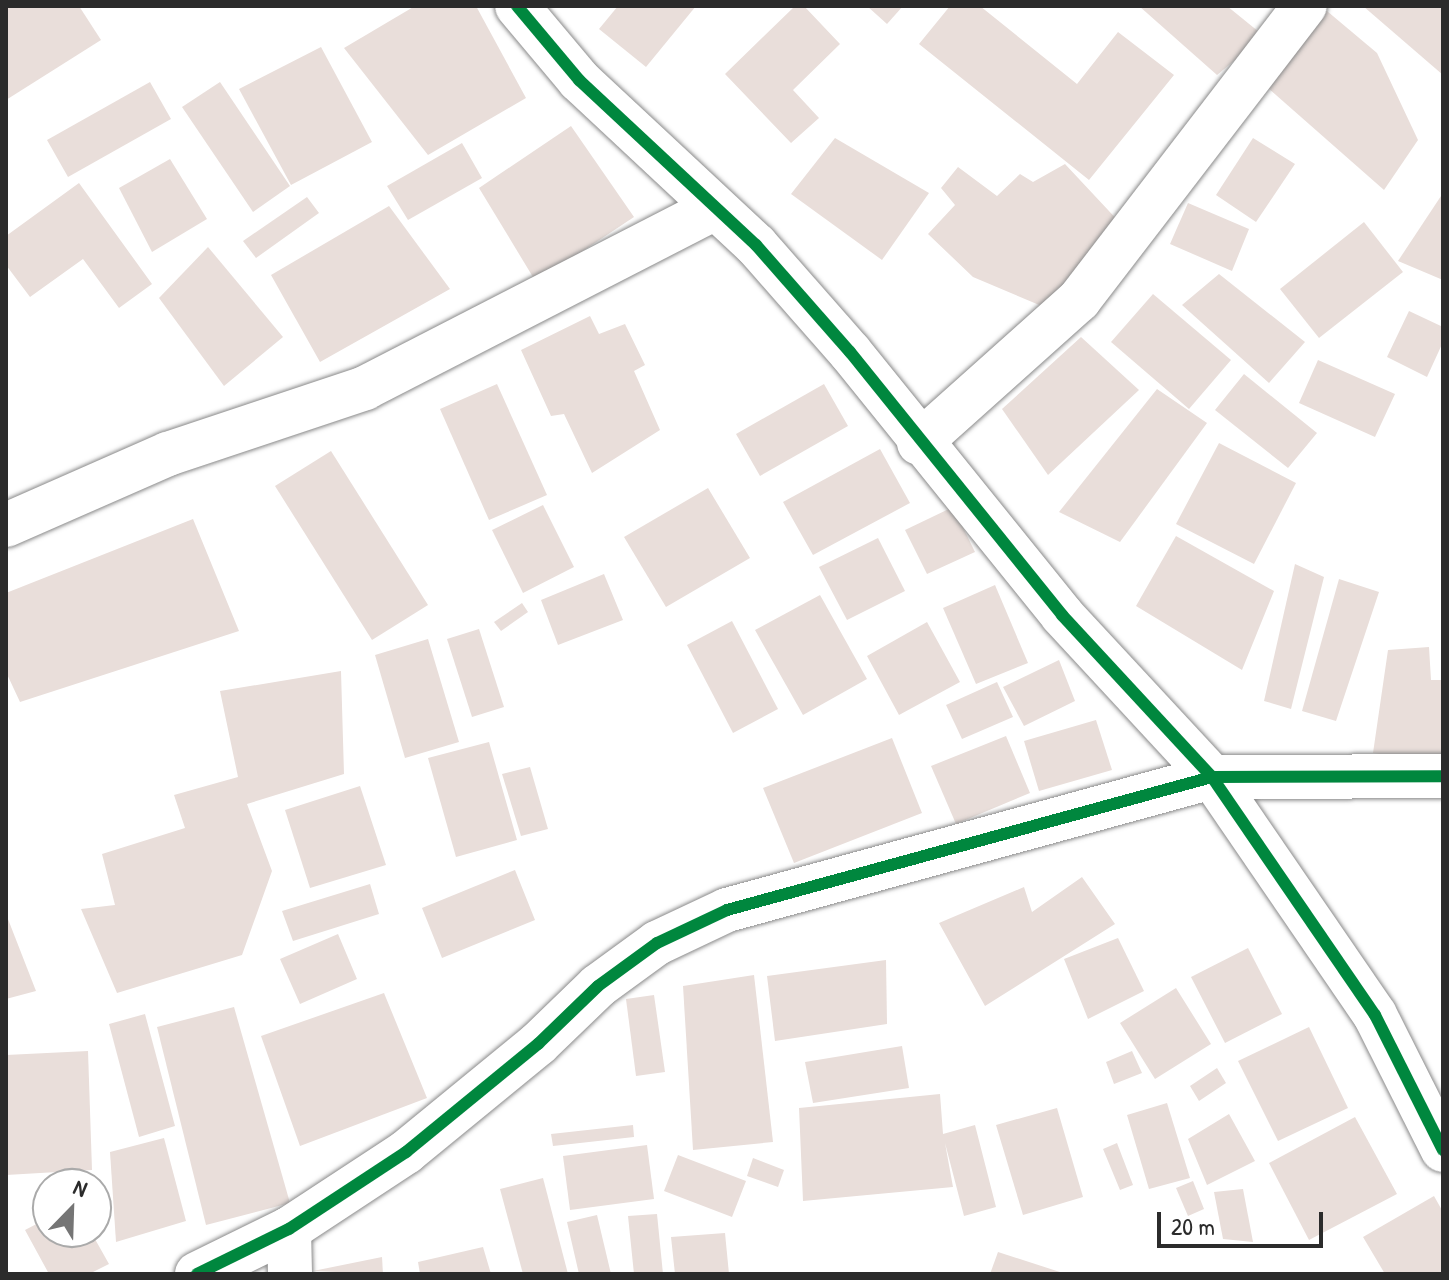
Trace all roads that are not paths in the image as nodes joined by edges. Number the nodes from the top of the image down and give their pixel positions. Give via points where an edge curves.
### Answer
1 (517, 6) edge
2 (1305, 6) edge
3 (714, 209) junction
4 (919, 443) junction
5 (6, 525) edge
6 (1443, 776) edge
7 (1212, 777) junction
8 (1443, 1150) edge
9 (289, 1229) junction
10 (197, 1274) edge
11 (290, 1274) edge

1 - 3 street via 579,80
2 - 4 street via 1079,300
3 - 4 street via 756,245 808,304
3 - 5 street via 365,388 168,454
4 - 7 street via 1062,615
6 - 7 street
7 - 8 street via 1375,1015
7 - 9 street via 727,910 657,943 598,986 538,1044 406,1152
9 - 10 street
9 - 11 street

